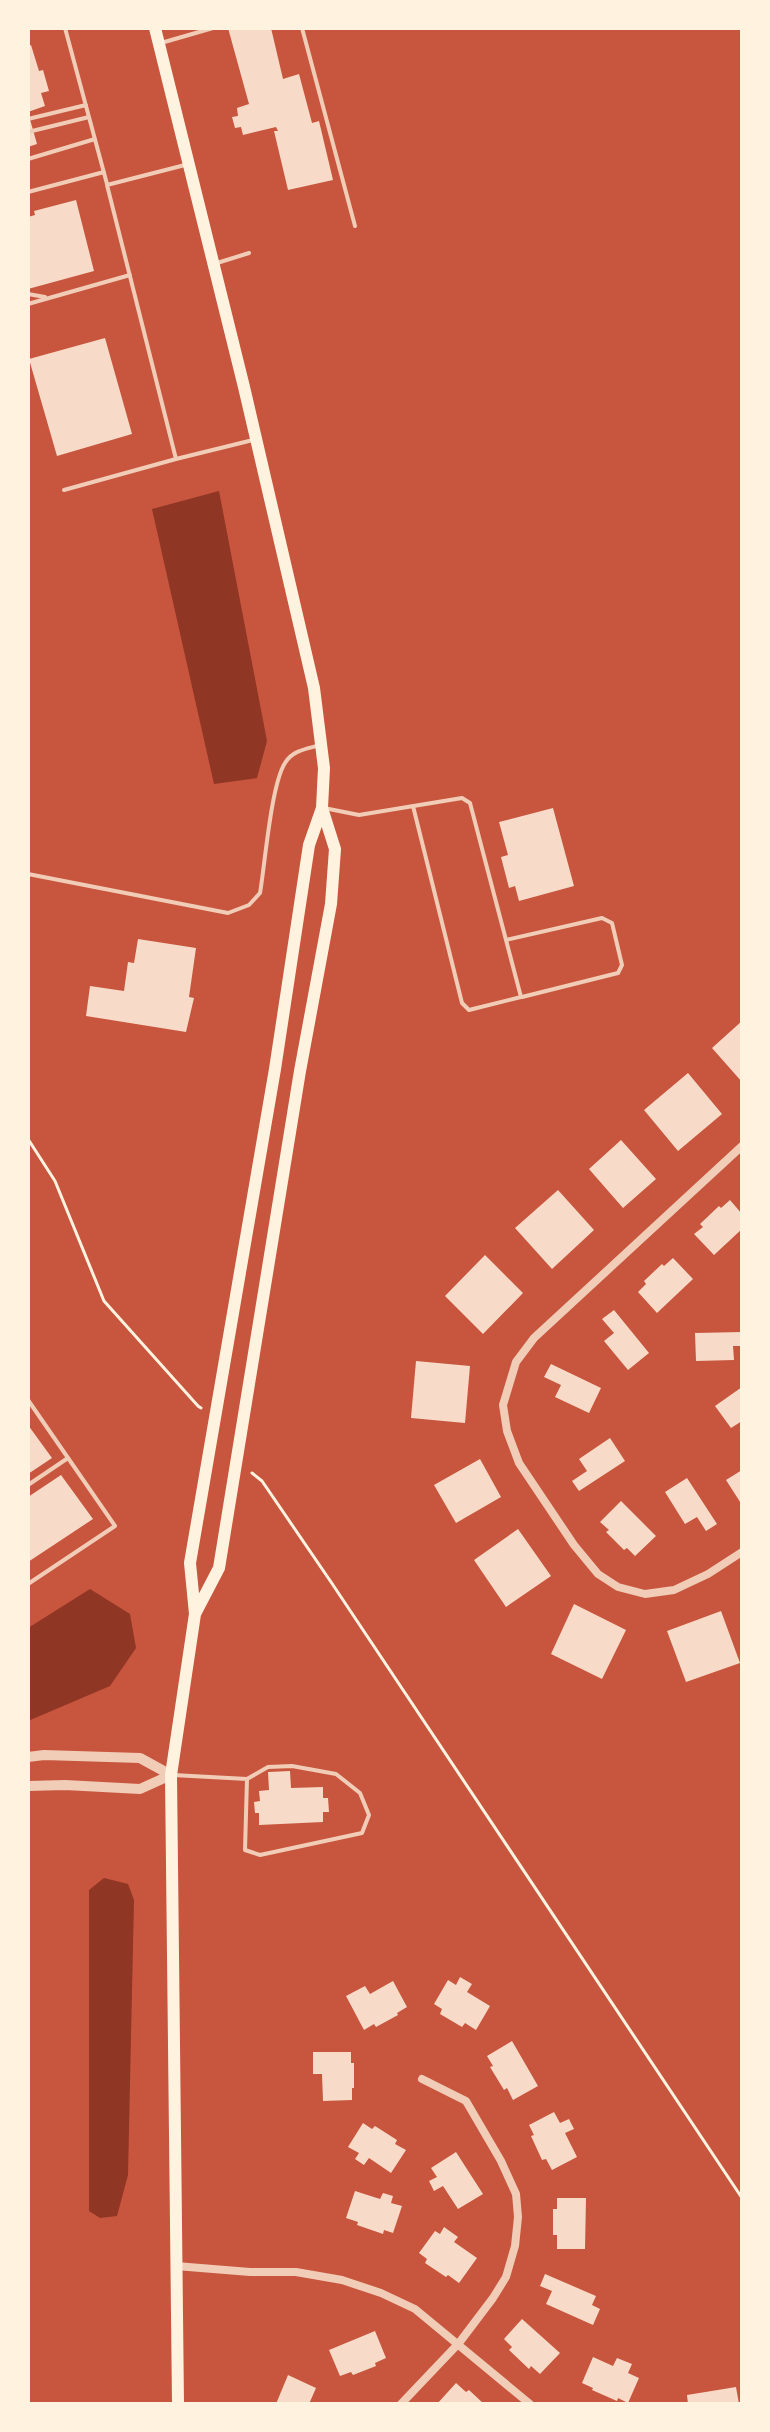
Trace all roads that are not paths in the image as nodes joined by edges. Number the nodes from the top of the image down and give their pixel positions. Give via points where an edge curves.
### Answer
1 (65, 28) edge
2 (155, 28) edge
3 (213, 28) edge
4 (302, 28) edge
5 (159, 43) junction
6 (86, 105) junction
7 (89, 117) junction
8 (28, 119) edge
9 (28, 132) edge
10 (95, 139) junction
11 (28, 159) edge
12 (188, 165) junction
13 (104, 172) junction
14 (107, 185) junction
15 (28, 192) edge
16 (355, 226) dead end
17 (249, 253) dead end
18 (214, 264) junction
19 (130, 275) junction
20 (28, 294) edge
21 (51, 297) junction
22 (28, 304) edge
23 (257, 439) junction
24 (176, 459) junction
25 (64, 490) dead end
26 (321, 745) junction
27 (413, 806) junction
28 (322, 808) junction
29 (28, 874) edge
30 (506, 940) junction
31 (521, 997) junction
32 (275, 1069) junction
33 (300, 1071) junction
34 (742, 1146) edge
35 (257, 1177) junction
36 (283, 1180) junction
37 (28, 1400) edge
38 (68, 1458) junction
39 (28, 1485) edge
40 (742, 1552) edge
41 (28, 1584) edge
42 (195, 1614) junction
43 (28, 1757) edge
44 (171, 1775) junction
45 (247, 1779) junction
46 (28, 1786) edge
47 (422, 2079) dead end
48 (176, 2266) junction
49 (459, 2343) junction
50 (178, 2404) edge
51 (401, 2404) edge
52 (530, 2404) edge

1 - 6 lane
2 - 5 main road
3 - 5 lane
4 - 16 lane
5 - 12 main road
6 - 7 lane
6 - 8 lane
7 - 9 lane
7 - 10 lane
10 - 11 lane
10 - 13 lane
12 - 14 lane
12 - 18 main road
13 - 14 lane
13 - 15 lane
14 - 19 lane
17 - 18 lane
18 - 23 main road
19 - 21 lane
19 - 24 lane
20 - 21 lane
21 - 22 lane
23 - 24 lane
23 - 26 main road via 314,688
24 - 25 lane
26 - 28 main road
26 - 29 lane via 295,752 284,763 260,893 249,905 228,913
27 - 28 lane via 359,815
27 - 30 lane via 462,798 470,803
27 - 31 lane via 462,1003 469,1010
28 - 32 main road via 309,845
28 - 33 main road via 335,849 331,904
30 - 31 lane
30 - 31 lane via 602,918 612,923 622,965 618,973
32 - 33 main road
32 - 35 main road
33 - 36 main road
34 - 40 street via 534,1338 516,1362 503,1405 519,1463 574,1545 598,1574 618,1587 645,1594 674,1590
35 - 36 main road
35 - 42 main road via 190,1563
36 - 42 main road via 219,1568
37 - 38 lane
38 - 39 lane
38 - 41 lane via 115,1526
42 - 44 main road
43 - 44 street via 140,1758
44 - 45 lane
44 - 46 street via 140,1789
44 - 48 main road
45 - 45 lane via 245,1850 260,1855 362,1833 369,1815 360,1793 336,1774 268,1767
47 - 49 street via 466,2101 516,2194 515,2246 506,2277
48 - 49 street via 296,2272 342,2280 415,2309
48 - 50 main road
49 - 51 street
49 - 52 street

